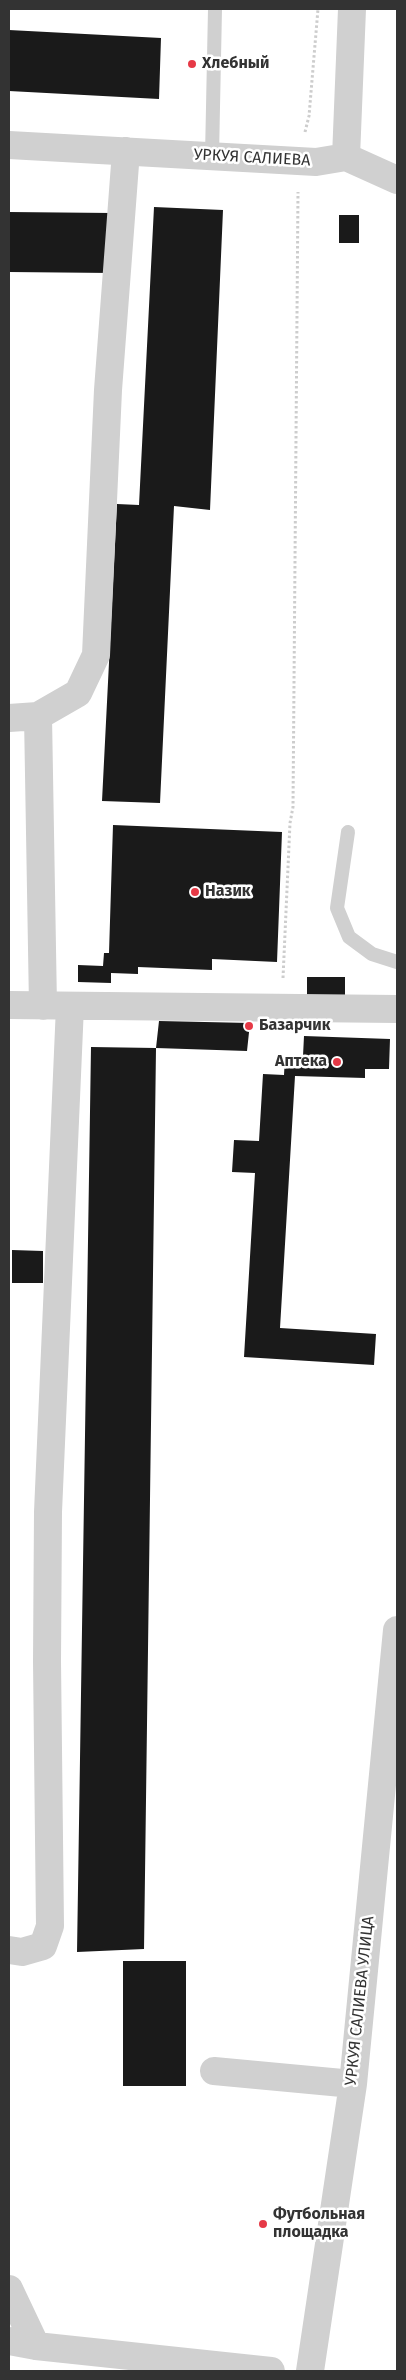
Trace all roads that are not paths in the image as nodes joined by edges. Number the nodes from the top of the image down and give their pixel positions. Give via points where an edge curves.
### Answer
1 (215, 9) edge
2 (352, 9) edge
3 (9, 144) edge
4 (126, 151) junction
5 (212, 156) junction
6 (346, 157) junction
7 (397, 180) edge
8 (38, 716) junction
9 (9, 718) edge
10 (348, 832) dead end
11 (397, 962) edge
12 (9, 1005) edge
13 (42, 1006) junction
14 (70, 1006) junction
15 (397, 1009) edge
16 (397, 1630) edge
17 (9, 1950) edge
18 (214, 2070) dead end
19 (353, 2084) junction
20 (9, 2289) edge
21 (9, 2341) edge
22 (36, 2346) junction
23 (271, 2371) edge
24 (310, 2371) edge

1 - 5 lane
2 - 6 street
3 - 4 street, УРКУЯ САЛИЕВА
4 - 5 street, УРКУЯ САЛИЕВА
4 - 8 street via 108,390 96,654 78,693
5 - 6 street, УРКУЯ САЛИЕВА via 316,162
6 - 7 street
8 - 9 street
8 - 13 street
10 - 11 lane via 337,908 349,937 372,954
12 - 13 street
13 - 14 street
14 - 15 street
14 - 17 street via 48,1512 50,1926 43,1946 22,1952
16 - 19 street, УРКУЯ САЛИЕВА УЛИЦА
18 - 19 street
19 - 24 street, УРКУЯ САЛИЕВА УЛИЦА
20 - 22 street
21 - 22 street
22 - 23 street

